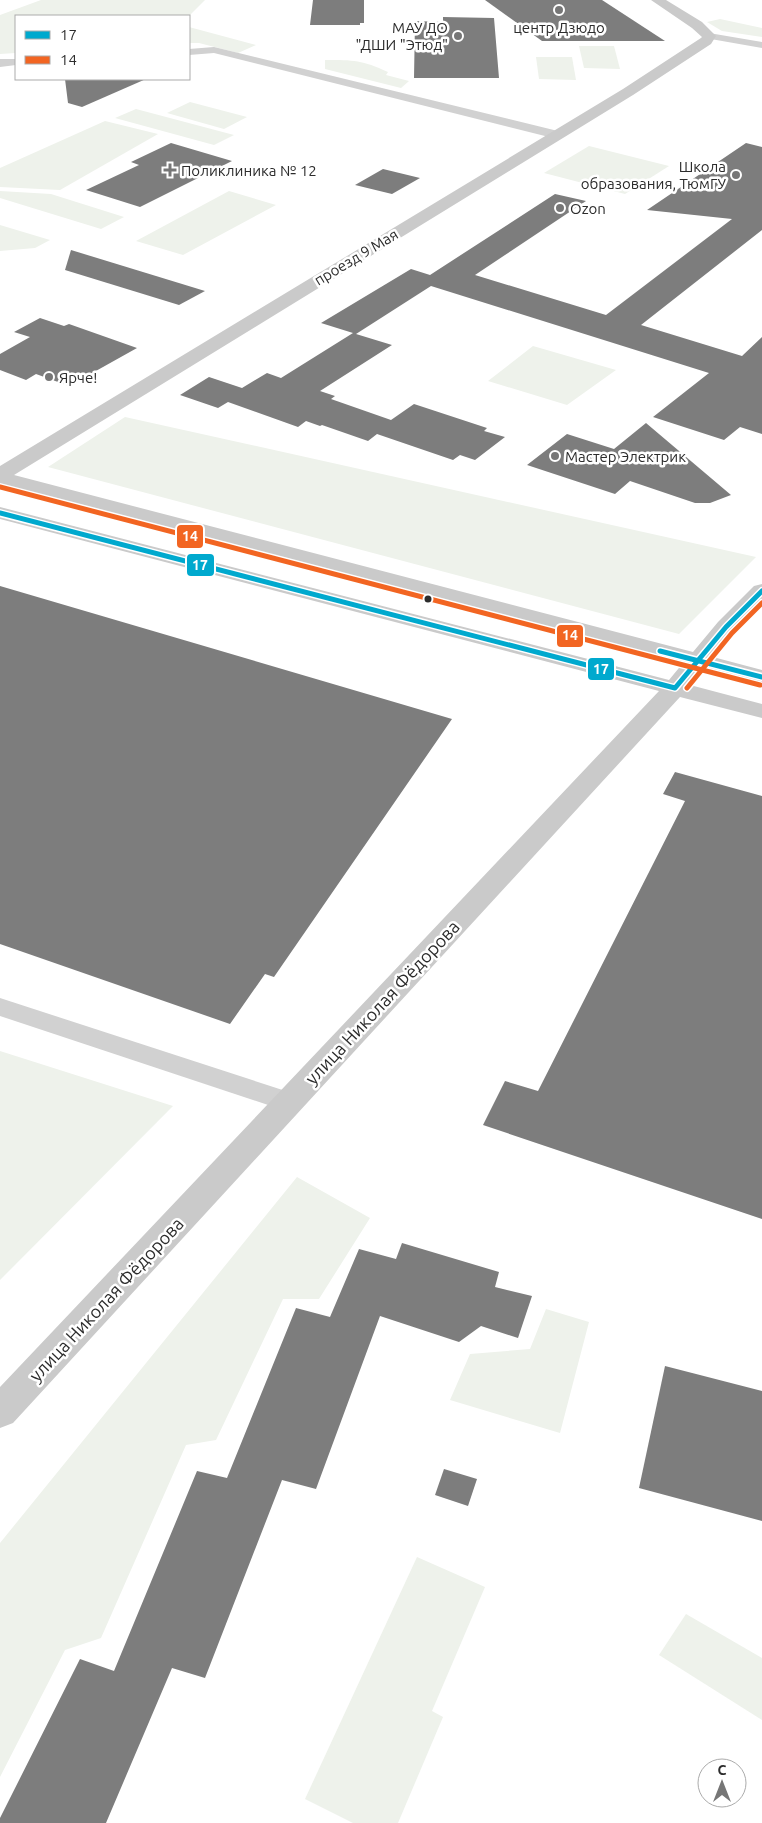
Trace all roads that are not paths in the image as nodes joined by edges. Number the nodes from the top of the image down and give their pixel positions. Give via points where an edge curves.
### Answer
1 (657, 0) edge
2 (709, 36) junction
3 (762, 45) edge
4 (190, 52) edge
5 (15, 62) edge
6 (0, 63) edge
7 (557, 135) junction
8 (0, 476) edge
9 (0, 512) edge
10 (762, 591) edge
11 (697, 660) junction
12 (762, 677) edge
13 (675, 688) junction
14 (762, 711) edge
15 (0, 1007) edge
16 (289, 1102) junction
17 (0, 1412) edge

1 - 2 street
2 - 3 street
2 - 7 street, проезд 9 Мая via 628,92
4 - 7 street via 214,50
5 - 6 street
7 - 8 street, проезд 9 Мая
8 - 11 street
9 - 13 street
10 - 11 street, улица Николая Фёдорова
11 - 12 street
11 - 13 street, улица Николая Фёдорова
13 - 14 street
13 - 16 street, улица Николая Фёдорова
15 - 16 street
16 - 17 street, улица Николая Фёдорова

